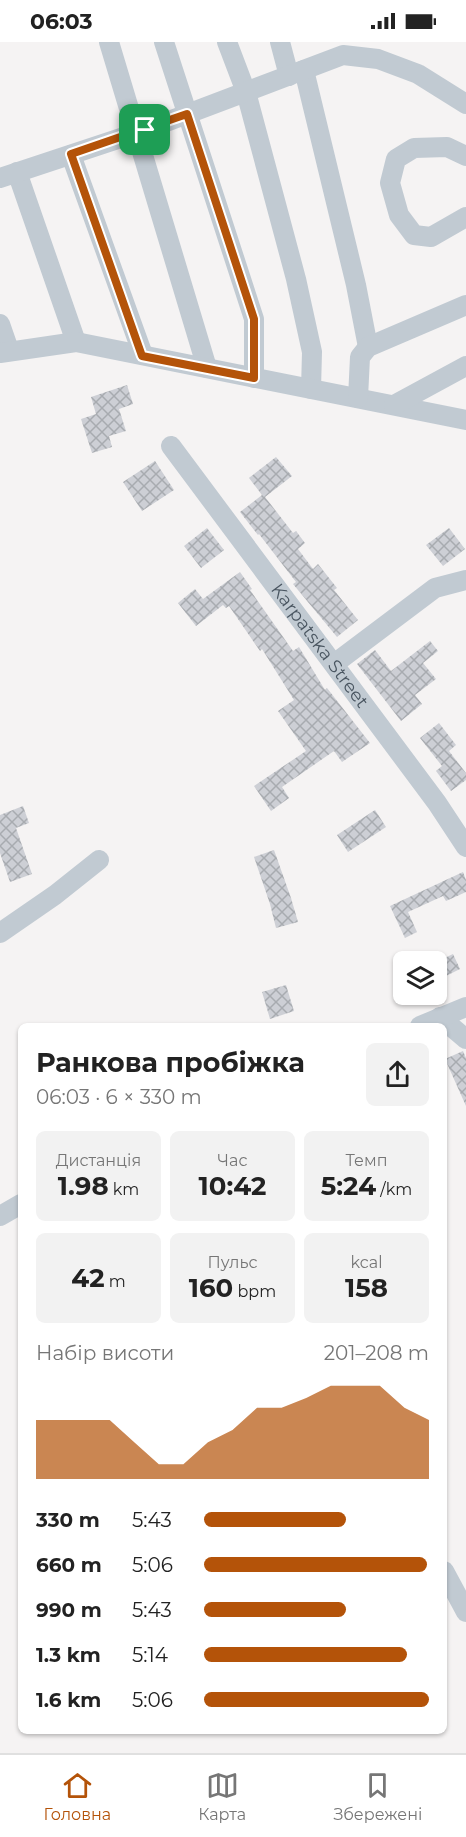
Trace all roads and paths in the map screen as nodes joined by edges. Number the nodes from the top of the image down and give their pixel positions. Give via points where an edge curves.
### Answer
1 (109, 42) edge
2 (164, 42) edge
3 (227, 42) edge
4 (280, 42) edge
5 (333, 50) edge
6 (297, 73) junction
7 (246, 92) junction
8 (466, 104) edge
9 (187, 114) junction
10 (135, 133) junction
11 (71, 154) junction
12 (466, 156) edge
13 (9, 175) edge
14 (466, 217) edge
15 (466, 305) edge
16 (0, 324) edge
17 (76, 342) junction
18 (368, 347) junction
19 (4, 351) edge
20 (142, 356) junction
21 (466, 366) edge
22 (207, 368) junction
23 (254, 378) junction
24 (311, 389) junction
25 (358, 398) junction
26 (394, 405) junction
27 (466, 420) edge
28 (171, 446) dead end
29 (466, 580) edge
30 (334, 664) junction
31 (466, 847) edge
32 (99, 860) dead end
33 (0, 933) edge
34 (466, 1006) edge
35 (440, 1017) junction
36 (427, 1023) edge
37 (466, 1039) edge
38 (18, 1206) edge
39 (0, 1216) edge
40 (447, 1577) edge
41 (466, 1612) edge

1 - 10 street
2 - 9 street
3 - 7 street
4 - 6 street
5 - 6 street
5 - 8 street via 378,59 418,74
6 - 7 street
6 - 18 street via 356,285
7 - 9 street
7 - 24 street via 312,352
9 - 10 street
9 - 23 street via 254,319
10 - 11 street
10 - 22 street
11 - 13 street
11 - 20 street
12 - 14 street via 447,147 414,148 396,159 390,183 399,215 414,235 431,237
13 - 17 street
15 - 18 street
16 - 19 street
17 - 19 street
17 - 20 street
18 - 25 street via 360,357
20 - 22 street
21 - 26 street
22 - 23 street
23 - 24 street
24 - 25 street
25 - 26 street
26 - 27 street
28 - 30 street, Karpatska Street
29 - 30 street via 435,588
30 - 31 street, Karpatska Street
32 - 33 street
34 - 35 street
35 - 36 street
35 - 37 street
38 - 39 street
40 - 41 street

